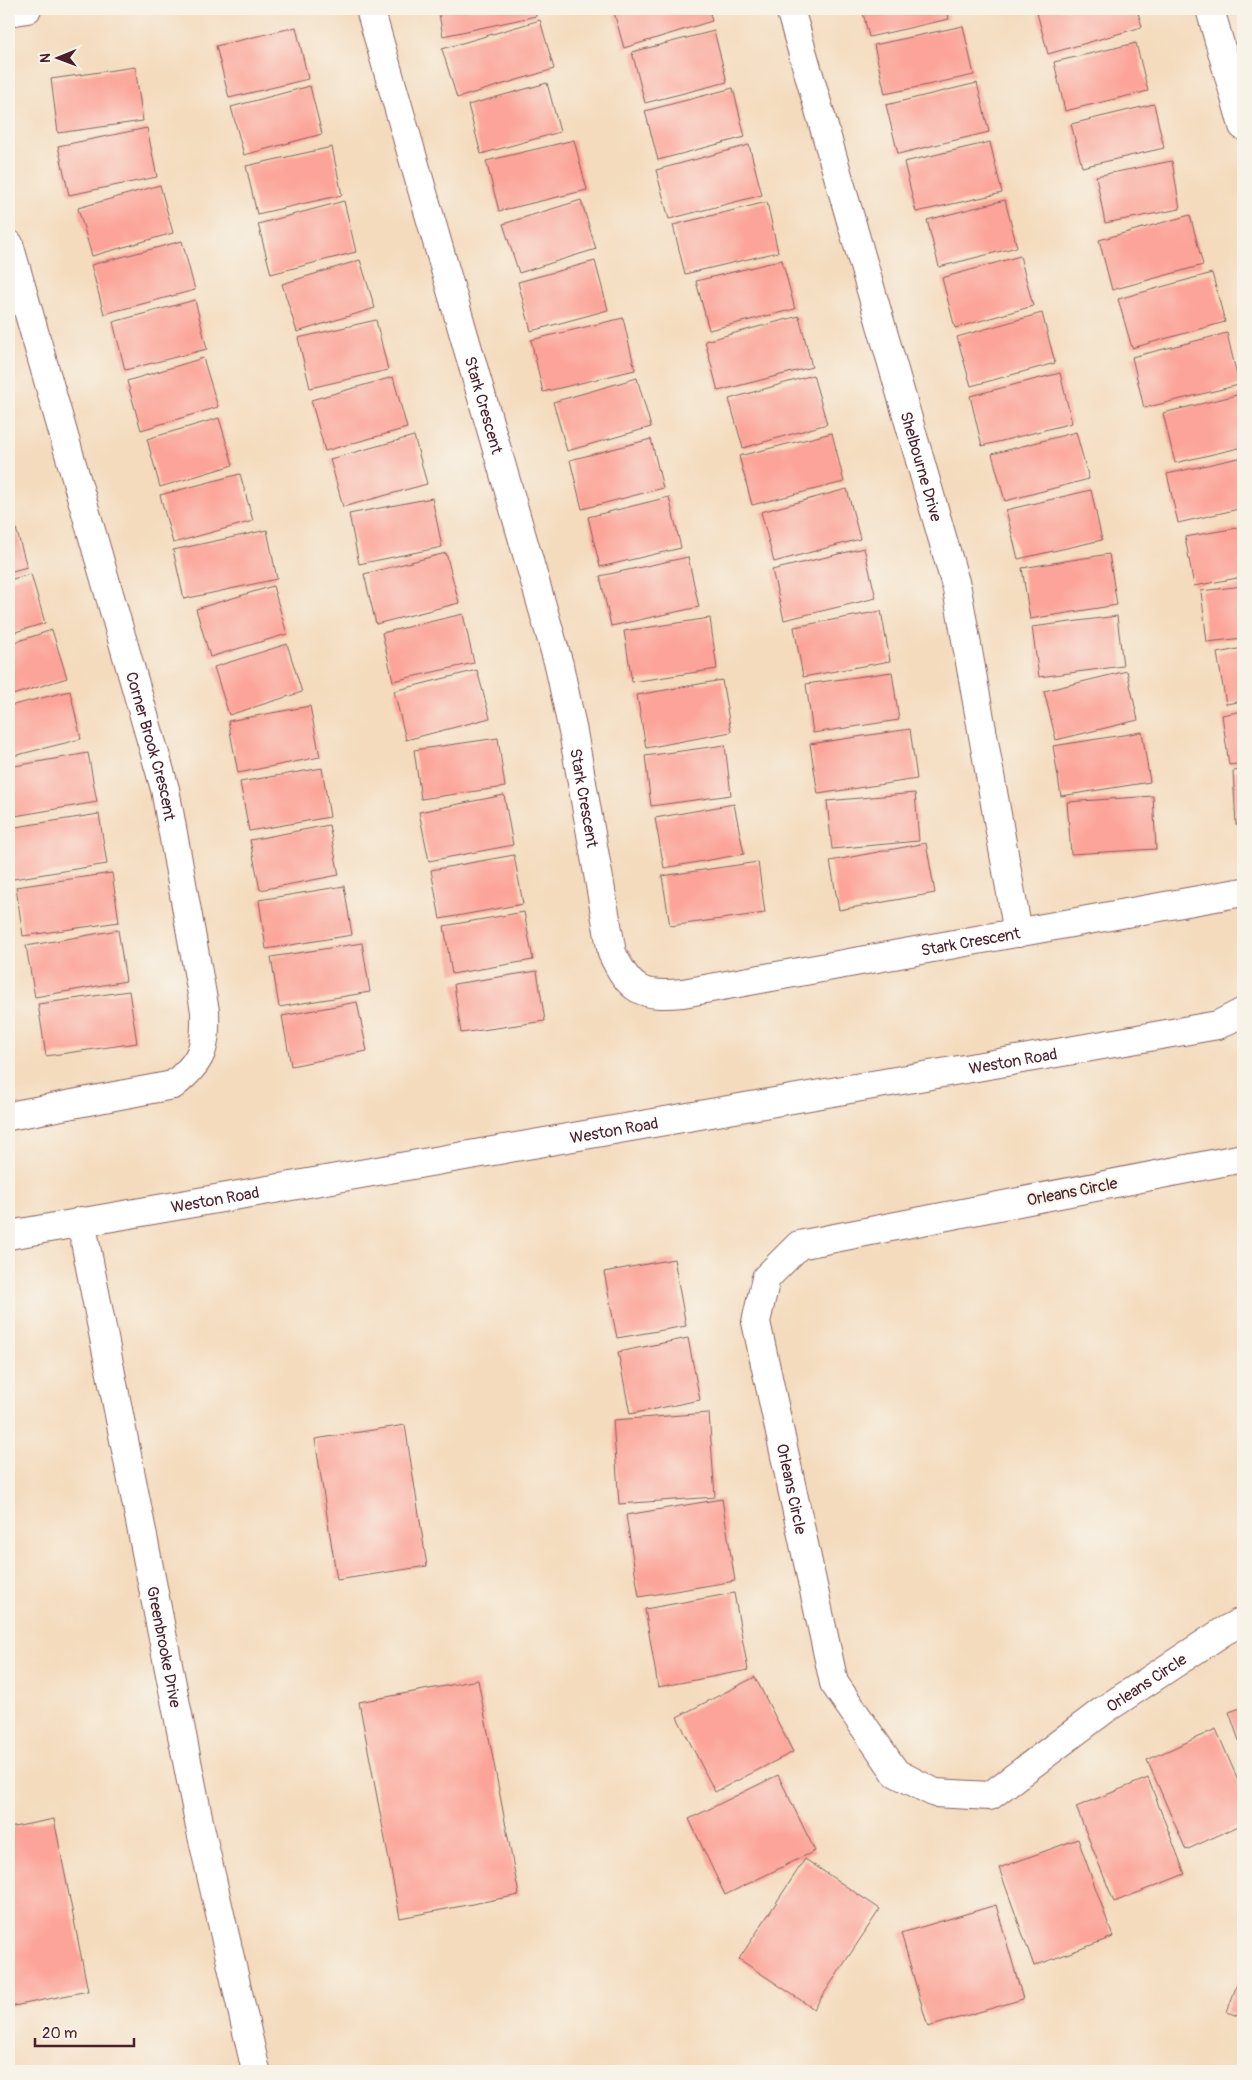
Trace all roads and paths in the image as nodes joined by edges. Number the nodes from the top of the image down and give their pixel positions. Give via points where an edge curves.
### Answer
1 (27, 9) edge
2 (370, 9) edge
3 (790, 9) edge
4 (1210, 9) edge
5 (9, 12) edge
6 (1243, 126) edge
7 (9, 244) edge
8 (1243, 892) edge
9 (1018, 933) junction
10 (1243, 1012) edge
11 (1230, 1026) edge
12 (9, 1116) edge
13 (1243, 1158) edge
14 (81, 1221) junction
15 (9, 1235) edge
16 (1243, 1622) edge
17 (256, 2071) edge

1 - 5 street
2 - 9 street, Stark Crescent via 558,665 612,953 623,976 639,990 662,995 683,993
3 - 9 street, Shelbourne Drive via 957,589
4 - 6 street
7 - 12 street, Corner Brook Crescent via 165,789 205,1011 201,1054 190,1071 173,1085
8 - 9 street, Stark Crescent
10 - 11 street, Weston Road
11 - 14 street, Weston Road
13 - 16 street, Orleans Circle via 799,1245 766,1278 756,1322 834,1683 896,1773 935,1793 990,1796 1104,1710 1224,1631
14 - 15 street, Weston Road
14 - 17 street, Greenbrooke Drive via 200,1827

